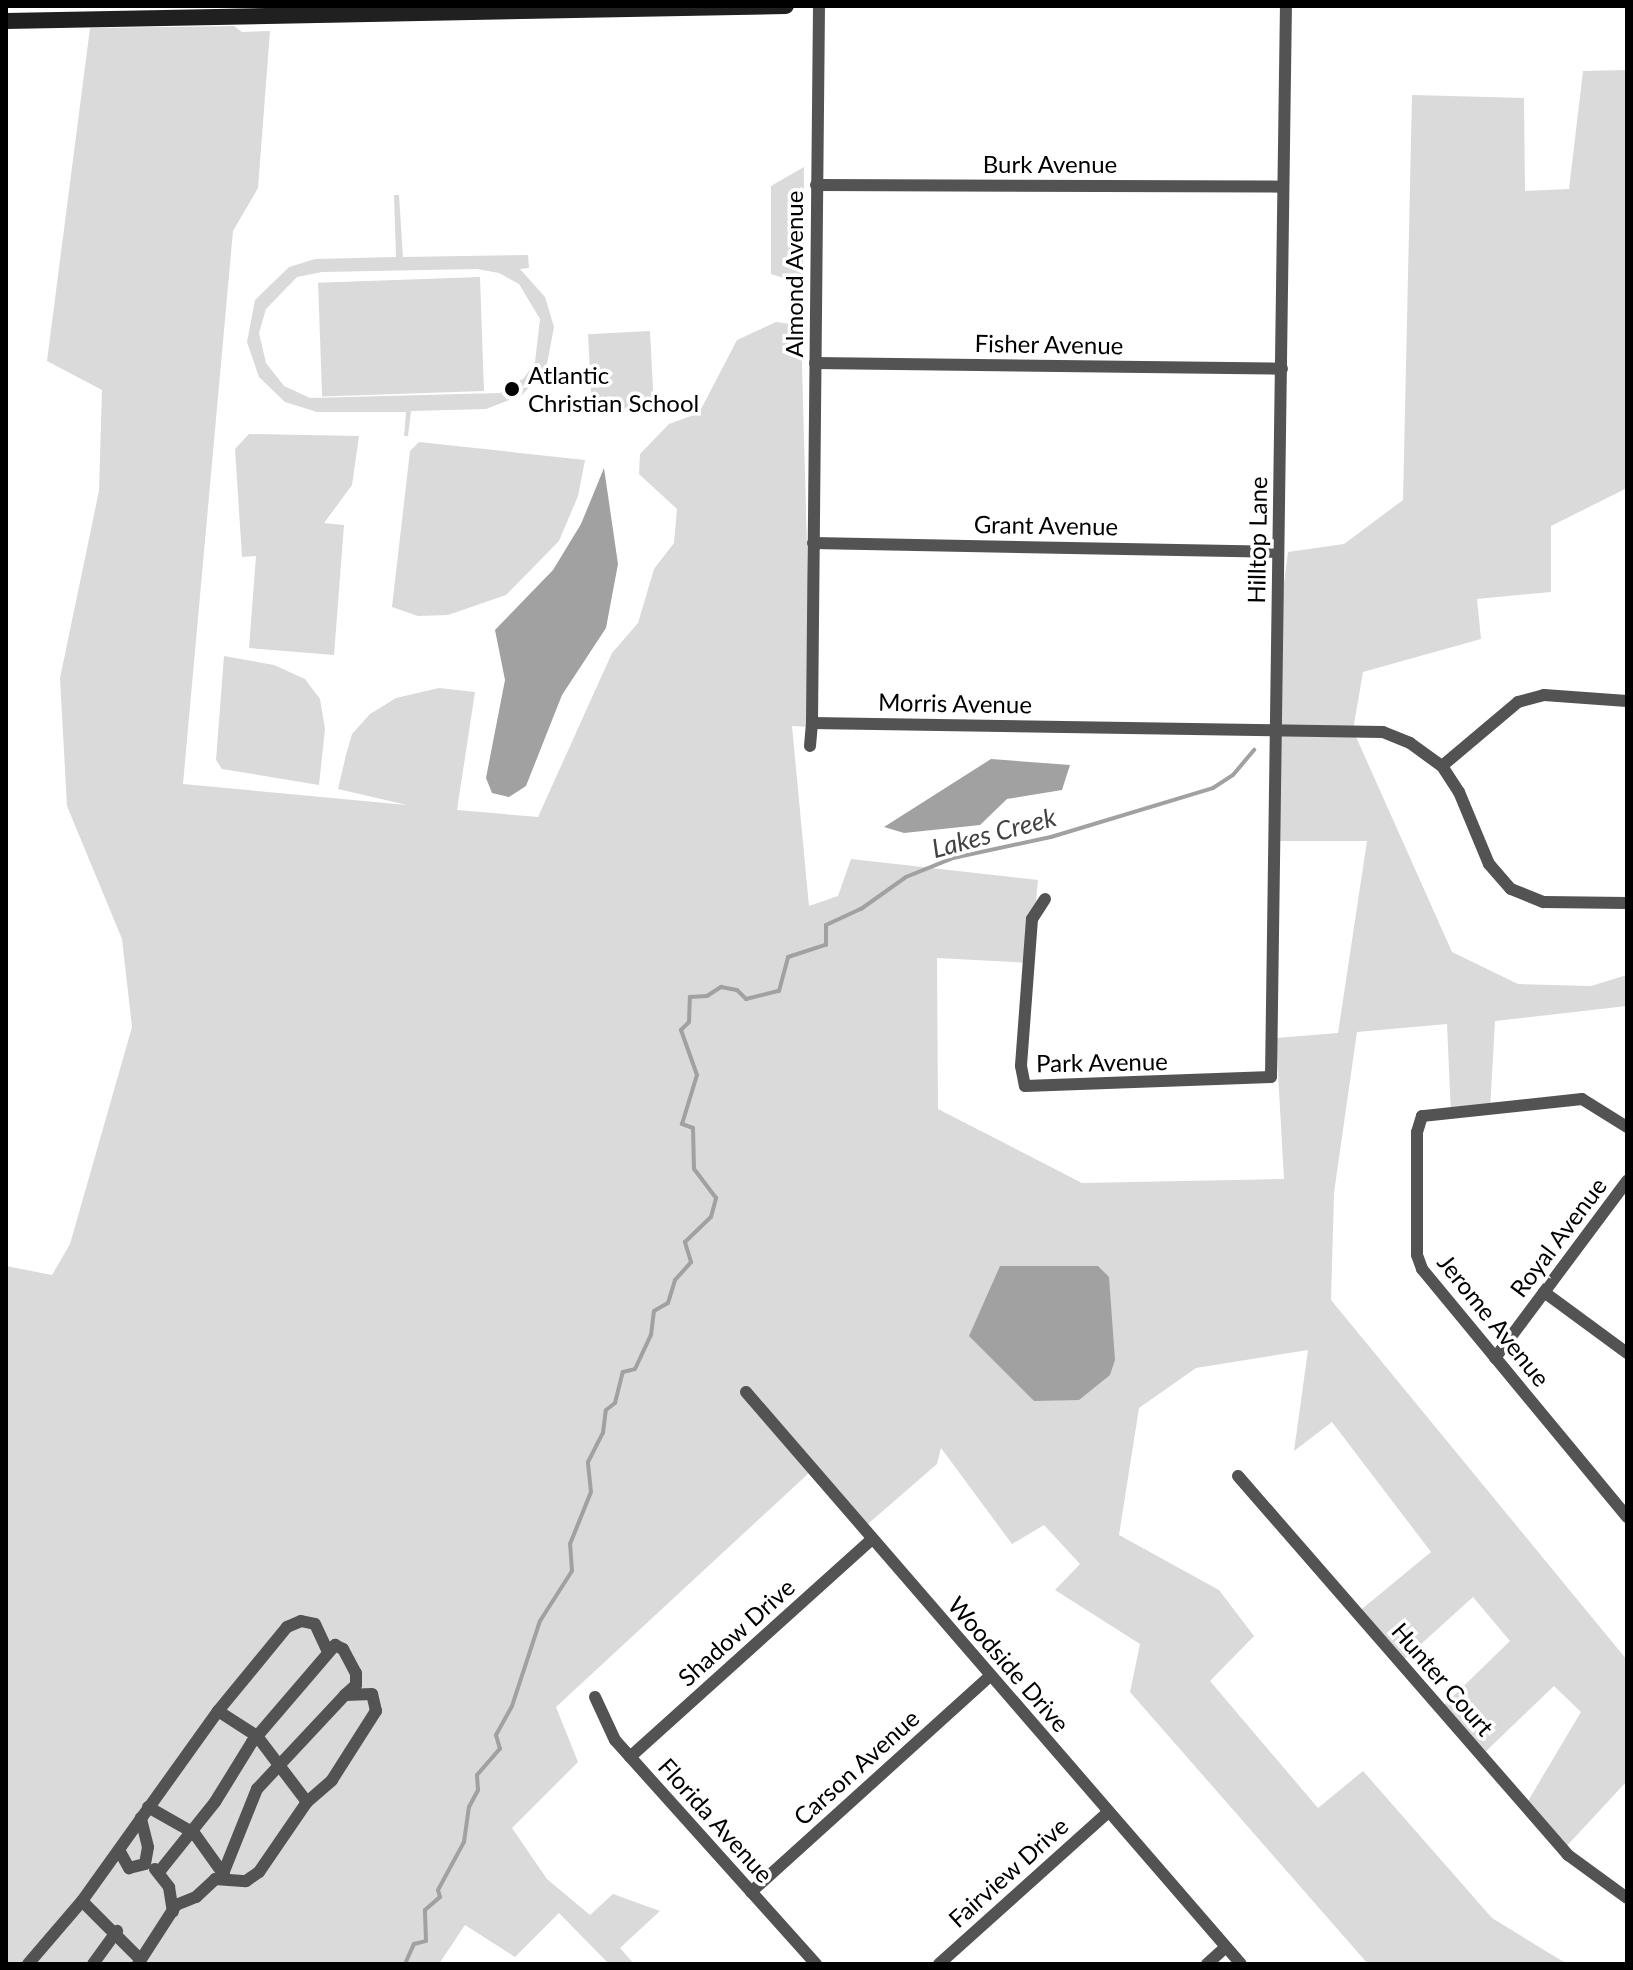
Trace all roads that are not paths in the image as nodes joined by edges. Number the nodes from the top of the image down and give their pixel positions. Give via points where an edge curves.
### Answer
1 (786, 6) edge
2 (819, 6) edge
3 (1286, 6) edge
4 (378, 10) edge
5 (96, 13) edge
6 (6, 21) edge
7 (816, 185) junction
8 (1283, 187) junction
9 (815, 363) junction
10 (1282, 369) junction
11 (813, 543) junction
12 (1278, 552) junction
13 (1627, 701) edge
14 (812, 723) junction
15 (1278, 729) junction
16 (810, 746) dead end
17 (1442, 766) junction
18 (1045, 899) dead end
19 (1627, 903) edge
20 (1273, 1075) joint
21 (1627, 1127) edge
22 (1627, 1181) edge
23 (1544, 1292) junction
24 (1627, 1353) edge
25 (1495, 1358) junction
26 (746, 1392) dead end
27 (1238, 1476) dead end
28 (1627, 1517) edge
29 (872, 1539) junction
30 (328, 1652) junction
31 (990, 1676) junction
32 (345, 1695) junction
33 (595, 1697) dead end
34 (218, 1711) junction
35 (257, 1736) junction
36 (630, 1757) junction
37 (282, 1768) junction
38 (307, 1802) junction
39 (145, 1813) junction
40 (1107, 1813) junction
41 (194, 1833) junction
42 (119, 1850) junction
43 (145, 1864) junction
44 (159, 1872) junction
45 (224, 1875) junction
46 (751, 1892) junction
47 (1627, 1898) edge
48 (82, 1901) junction
49 (173, 1912) junction
50 (117, 1931) junction
51 (1226, 1947) junction
52 (139, 1962) edge
53 (28, 1964) edge
54 (93, 1964) edge
55 (816, 1964) edge
56 (939, 1964) edge
57 (1207, 1964) edge
58 (1241, 1964) edge

1 - 4 street
2 - 7 street, Almond Avenue
3 - 8 street, Hilltop Lane
4 - 5 street
5 - 6 street
7 - 8 street, Burk Avenue
7 - 9 street, Almond Avenue
8 - 10 street, Hilltop Lane
9 - 10 street, Fisher Avenue
9 - 11 street, Almond Avenue
10 - 12 street, Hilltop Lane
11 - 12 street, Grant Avenue
11 - 14 street
12 - 15 street, Hilltop Lane
13 - 17 street via 1544,695 1518,702
14 - 15 street, Morris Avenue
14 - 16 street
15 - 17 street, Morris Avenue via 1383,732
15 - 20 street, Hilltop Lane
17 - 19 street via 1459,792 1489,864 1511,889 1544,902
18 - 20 street, Park Avenue via 1032,919 1021,1066 1025,1086 1259,1081
21 - 25 street, Jerome Avenue via 1582,1099 1419,1118 1417,1261
22 - 23 street, Royal Avenue
23 - 24 street
23 - 25 street, Royal Avenue
25 - 28 street, Jerome Avenue
26 - 29 street, Woodside Drive
27 - 47 street, Hunter Court via 1568,1855
29 - 31 street, Woodside Drive
29 - 36 street, Shadow Drive
30 - 32 street via 341,1647 355,1668 356,1685
30 - 34 street via 317,1625 291,1624
30 - 35 street
31 - 40 street, Woodside Drive
31 - 46 street, Carson Avenue
32 - 37 street
32 - 38 street via 370,1693 376,1711 332,1780
33 - 36 street, Florida Avenue via 615,1740
34 - 35 street
34 - 39 street
35 - 37 street
35 - 41 street
36 - 46 street, Florida Avenue
37 - 38 street
37 - 45 street via 252,1798
38 - 45 street via 255,1876
39 - 41 street
39 - 42 street
39 - 43 street
40 - 51 street, Woodside Drive
40 - 56 street, Fairview Drive
41 - 44 street
41 - 45 street
42 - 43 street via 129,1868
42 - 48 street
43 - 44 street
44 - 49 street via 169,1887
45 - 49 street
46 - 55 street, Florida Avenue
48 - 50 street
48 - 53 street
49 - 52 street
50 - 52 street
50 - 54 street
51 - 57 street
51 - 58 street, Woodside Drive

